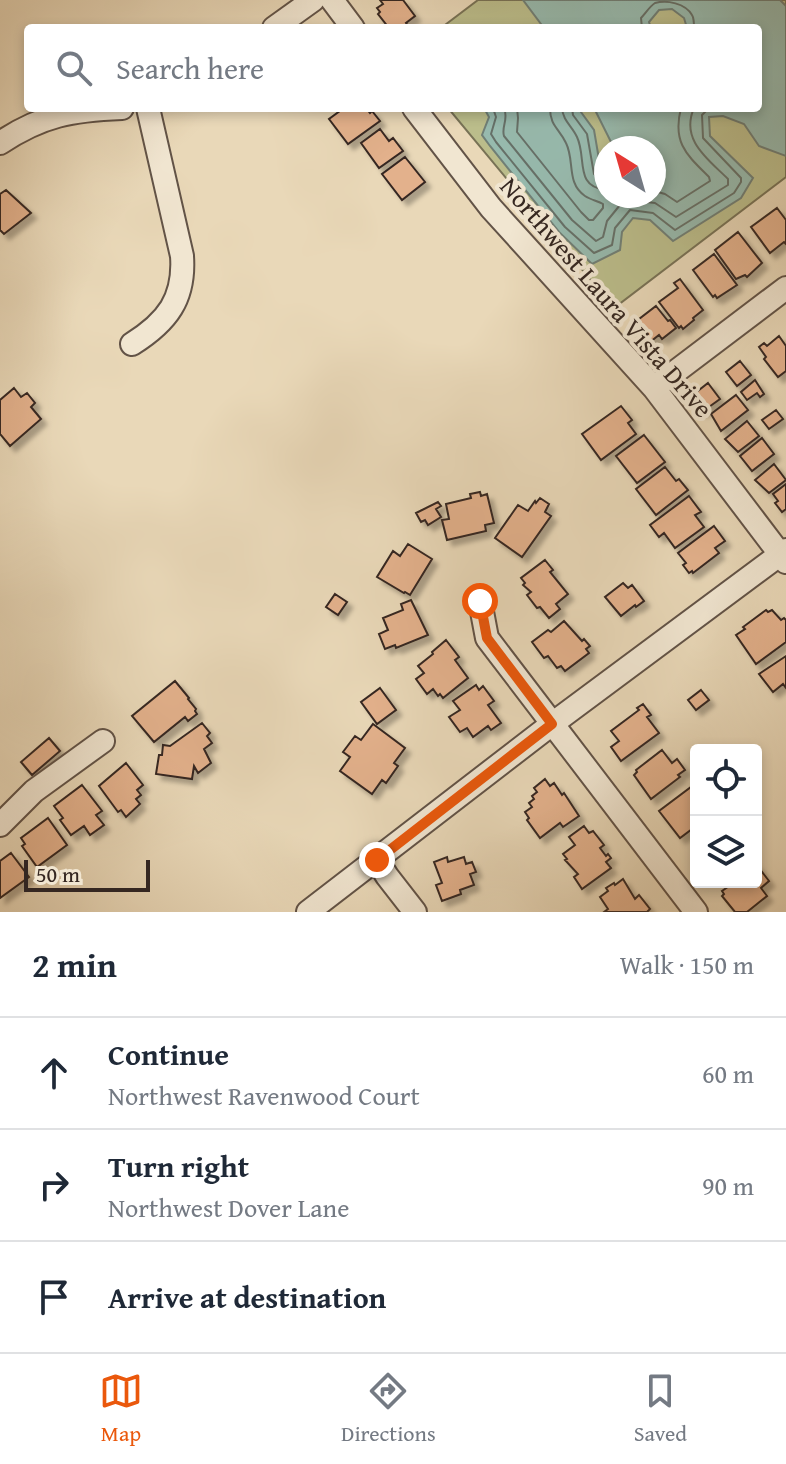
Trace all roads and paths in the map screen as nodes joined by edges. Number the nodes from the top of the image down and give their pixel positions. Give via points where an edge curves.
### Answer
1 (313, 0) edge
2 (332, 0) edge
3 (280, 24) edge
4 (350, 24) edge
5 (70, 112) edge
6 (149, 112) edge
7 (417, 112) edge
8 (0, 143) edge
9 (786, 288) edge
10 (132, 344) dead end
11 (654, 388) junction
12 (784, 555) edge
13 (480, 601) dead end
14 (552, 724) junction
15 (103, 741) dead end
16 (0, 825) edge
17 (377, 860) junction
18 (308, 912) edge
19 (415, 912) edge
20 (696, 912) edge

1 - 3 street
2 - 4 street
5 - 8 street
6 - 10 street via 183,273 163,320
7 - 11 street, Northwest Laura Vista Drive via 491,208
9 - 11 street
11 - 12 street, Northwest Laura Vista Drive
12 - 14 street
13 - 14 street via 487,638
14 - 17 street
14 - 20 street
15 - 16 street via 34,791
17 - 18 street
17 - 19 street

